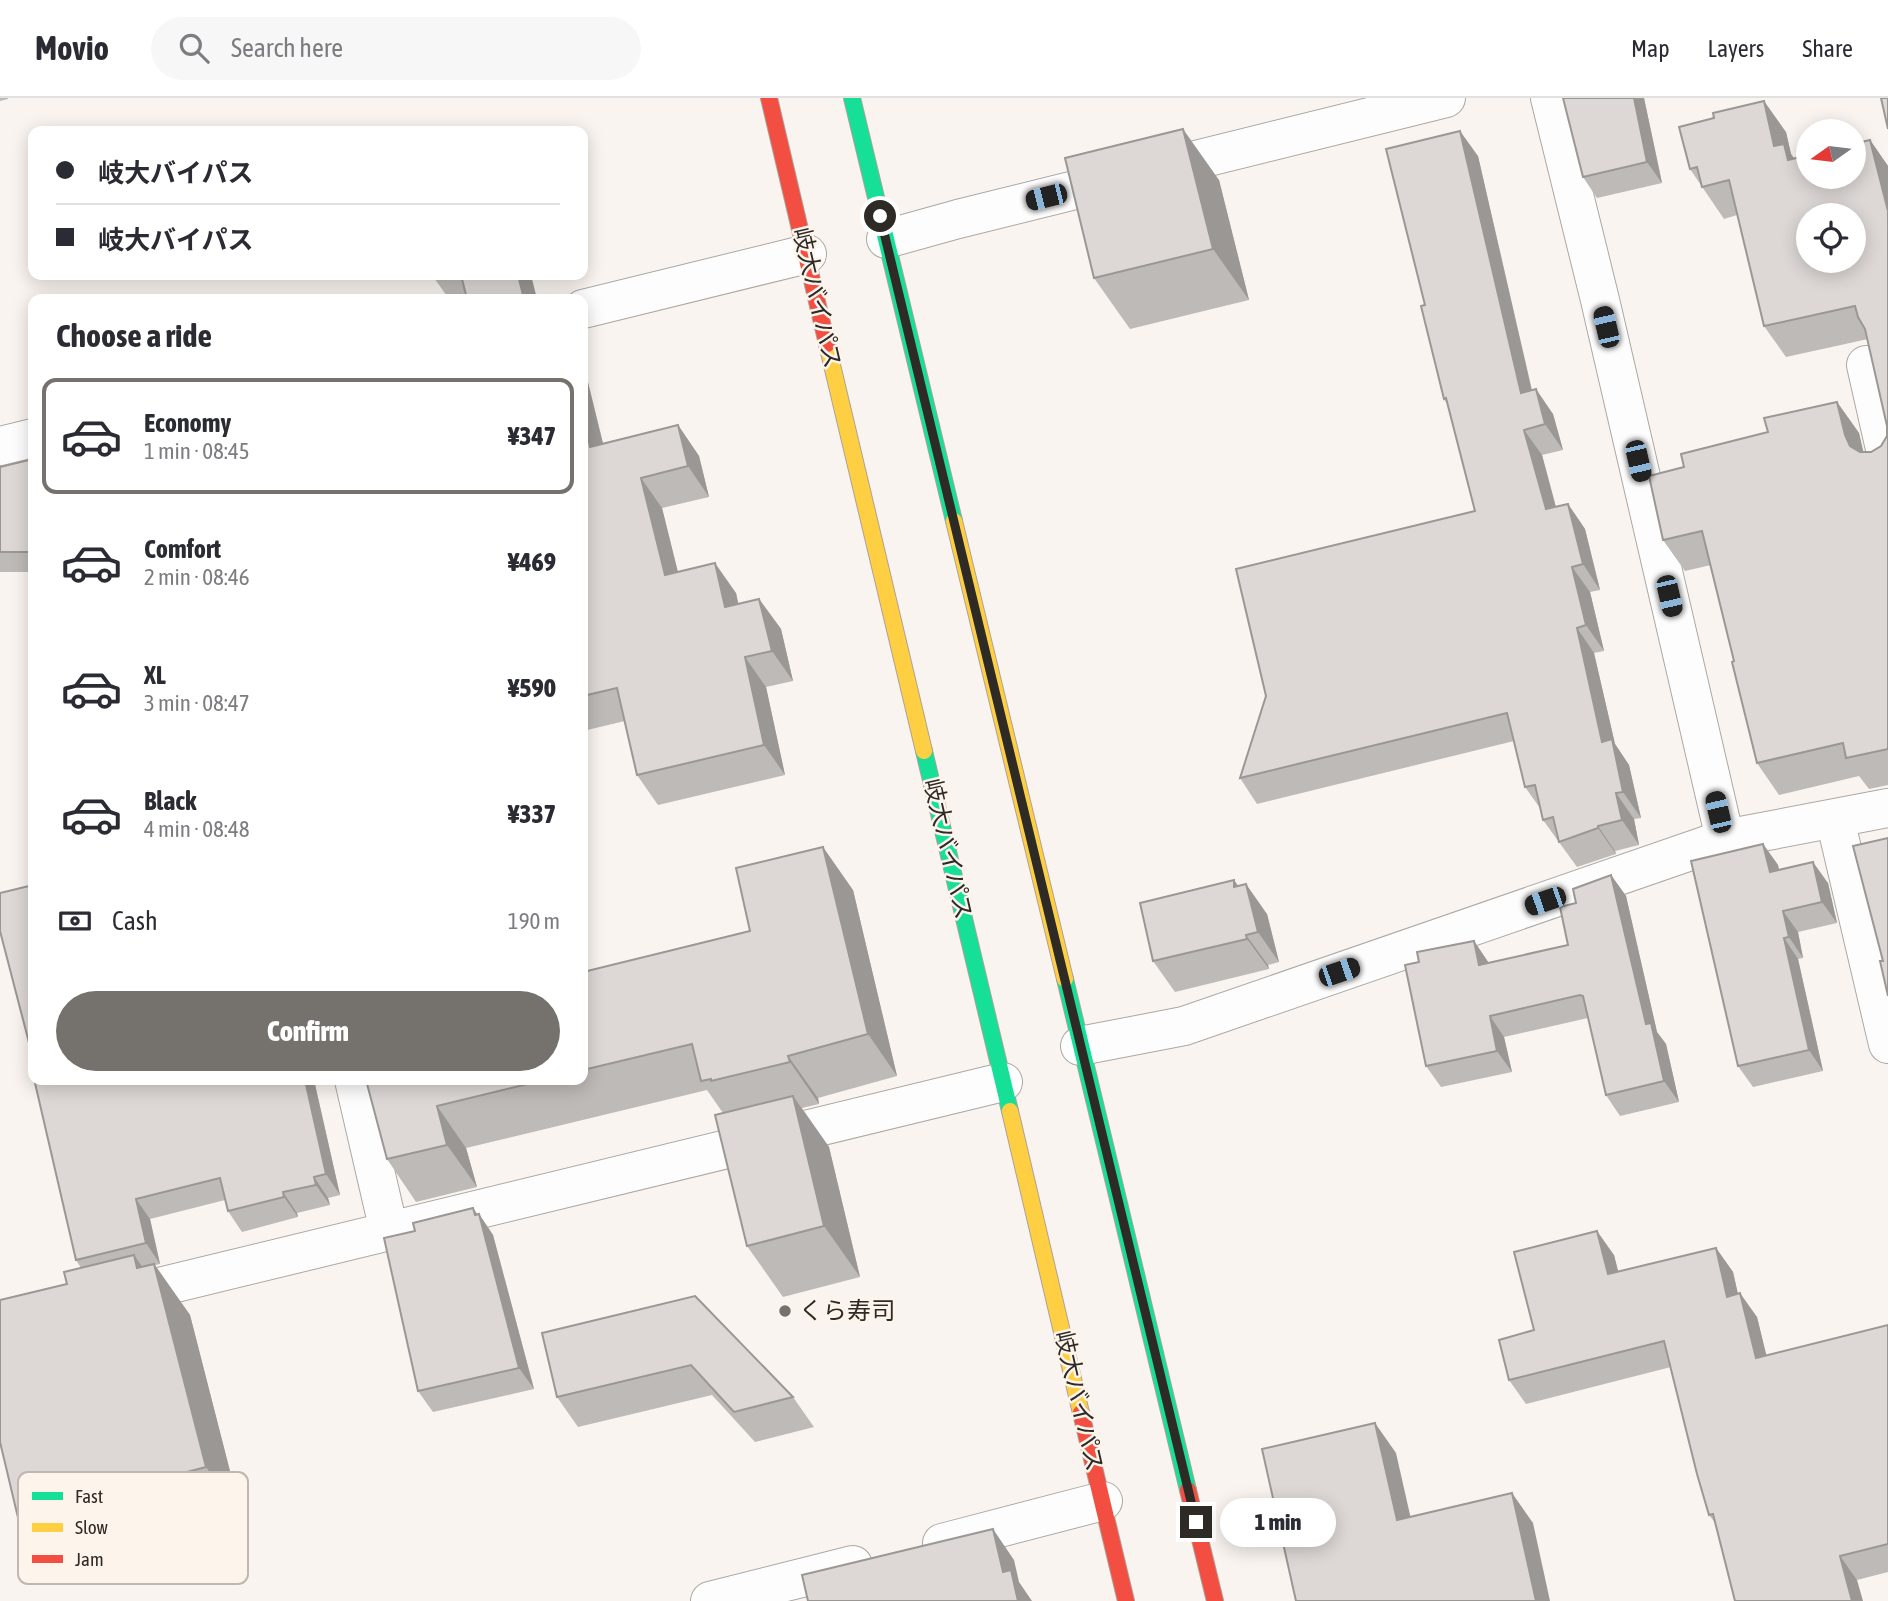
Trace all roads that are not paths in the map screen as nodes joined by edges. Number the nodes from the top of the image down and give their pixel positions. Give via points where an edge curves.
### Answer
1 (769, 98) edge
2 (852, 98) edge
3 (1446, 98) edge
4 (1550, 98) edge
5 (886, 239) junction
6 (807, 254) junction
7 (588, 308) edge
8 (1866, 365) edge
9 (28, 439) edge
10 (0, 446) edge
11 (1888, 462) edge
12 (1888, 808) edge
13 (1835, 819) junction
14 (1725, 839) junction
15 (1888, 1044) edge
16 (1080, 1046) junction
17 (1003, 1082) junction
18 (355, 1085) edge
19 (389, 1231) junction
20 (80, 1306) edge
21 (1103, 1502) junction
22 (710, 1601) edge
23 (1126, 1601) edge
24 (1215, 1601) edge

1 - 6 highway, 岐大バイパス
2 - 5 highway
3 - 5 street
4 - 14 street
5 - 16 highway
6 - 7 street
6 - 17 highway, 岐大バイパス
8 - 11 street
9 - 10 street
12 - 13 street
13 - 14 street
13 - 15 street
14 - 16 street via 1184,1026
16 - 24 highway
17 - 19 street
17 - 21 highway, 岐大バイパス
18 - 19 street
19 - 20 street
21 - 22 street
21 - 23 highway, 岐大バイパス

